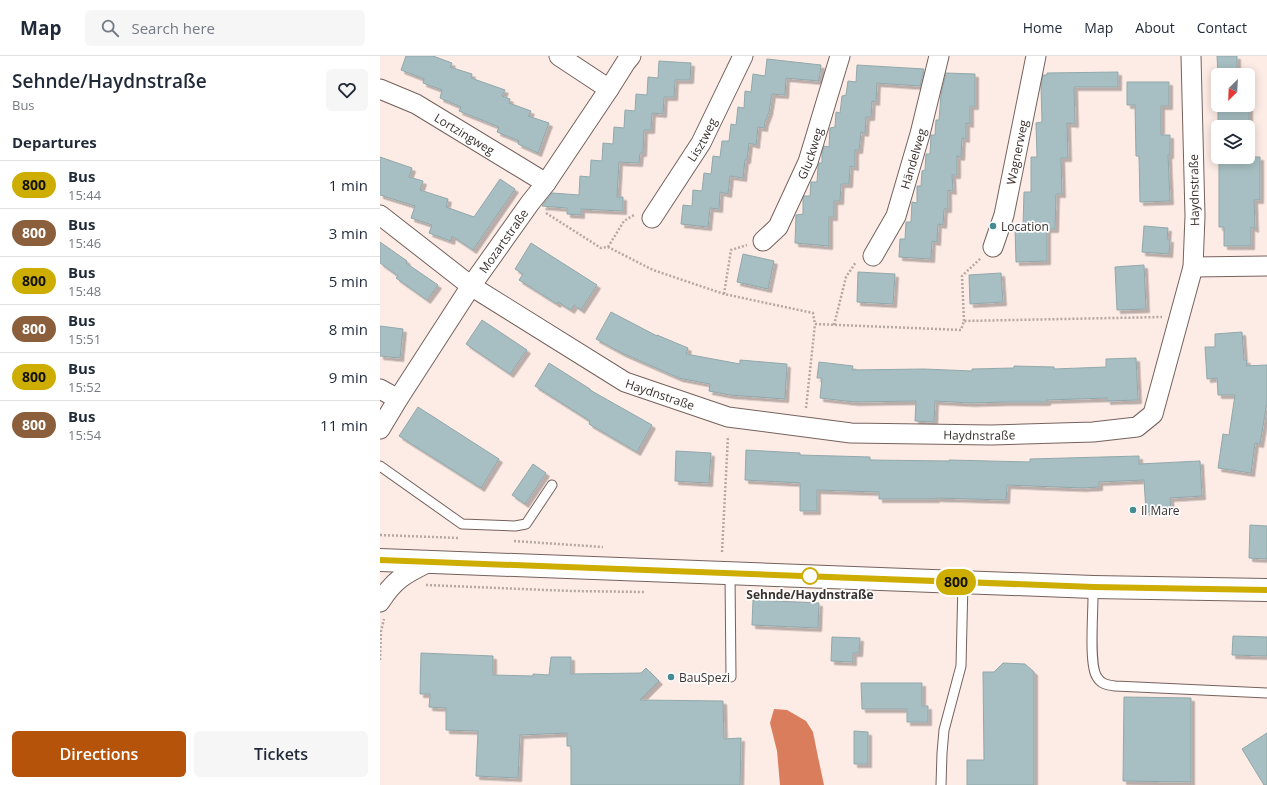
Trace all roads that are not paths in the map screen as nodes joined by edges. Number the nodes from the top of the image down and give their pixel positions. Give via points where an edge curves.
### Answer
1 (559, 56) edge
2 (631, 56) edge
3 (743, 56) edge
4 (840, 56) edge
5 (939, 56) edge
6 (1036, 56) edge
7 (1191, 56) edge
8 (380, 89) edge
9 (609, 90) junction
10 (546, 183) junction
11 (380, 215) edge
12 (652, 218) road end
13 (763, 241) road end
14 (993, 248) road end
15 (874, 256) road end
16 (1267, 266) edge
17 (1193, 267) junction
18 (471, 286) junction
19 (380, 389) edge
20 (398, 399) junction
21 (380, 429) edge
22 (380, 466) edge
23 (552, 485) dead end
24 (380, 560) edge
25 (431, 561) junction
26 (730, 574) junction
27 (963, 582) junction
28 (1094, 587) junction
29 (1267, 590) edge
30 (380, 602) edge
31 (731, 677) dead end
32 (1267, 693) edge
33 (941, 785) edge

1 - 9 street
2 - 9 street, Mozartstraße
3 - 12 street, Lisztweg via 701,142
4 - 13 street, Gluckweg via 808,162 778,227
5 - 15 street, Händelweg via 896,216
6 - 14 street, Wagnerweg via 1004,215
7 - 17 street, Haydnstraße via 1196,216
8 - 10 street, Lortzingweg via 416,104
9 - 10 street, Mozartstraße
10 - 18 street, Mozartstraße
11 - 18 street, Haydnstraße
16 - 17 street
17 - 18 street, Haydnstraße via 1153,414 1137,427 1094,432 991,436 851,433 728,417 625,382
18 - 20 street, Mozartstraße
19 - 20 street
20 - 21 street, Mozartstraße
22 - 23 lane via 462,524 526,524
24 - 25 main road
25 - 26 main road
25 - 30 street via 400,578
26 - 27 main road
26 - 31 lane
27 - 28 main road
27 - 33 lane via 961,666 944,730
28 - 29 main road
28 - 32 lane via 1093,663 1096,676 1103,684

